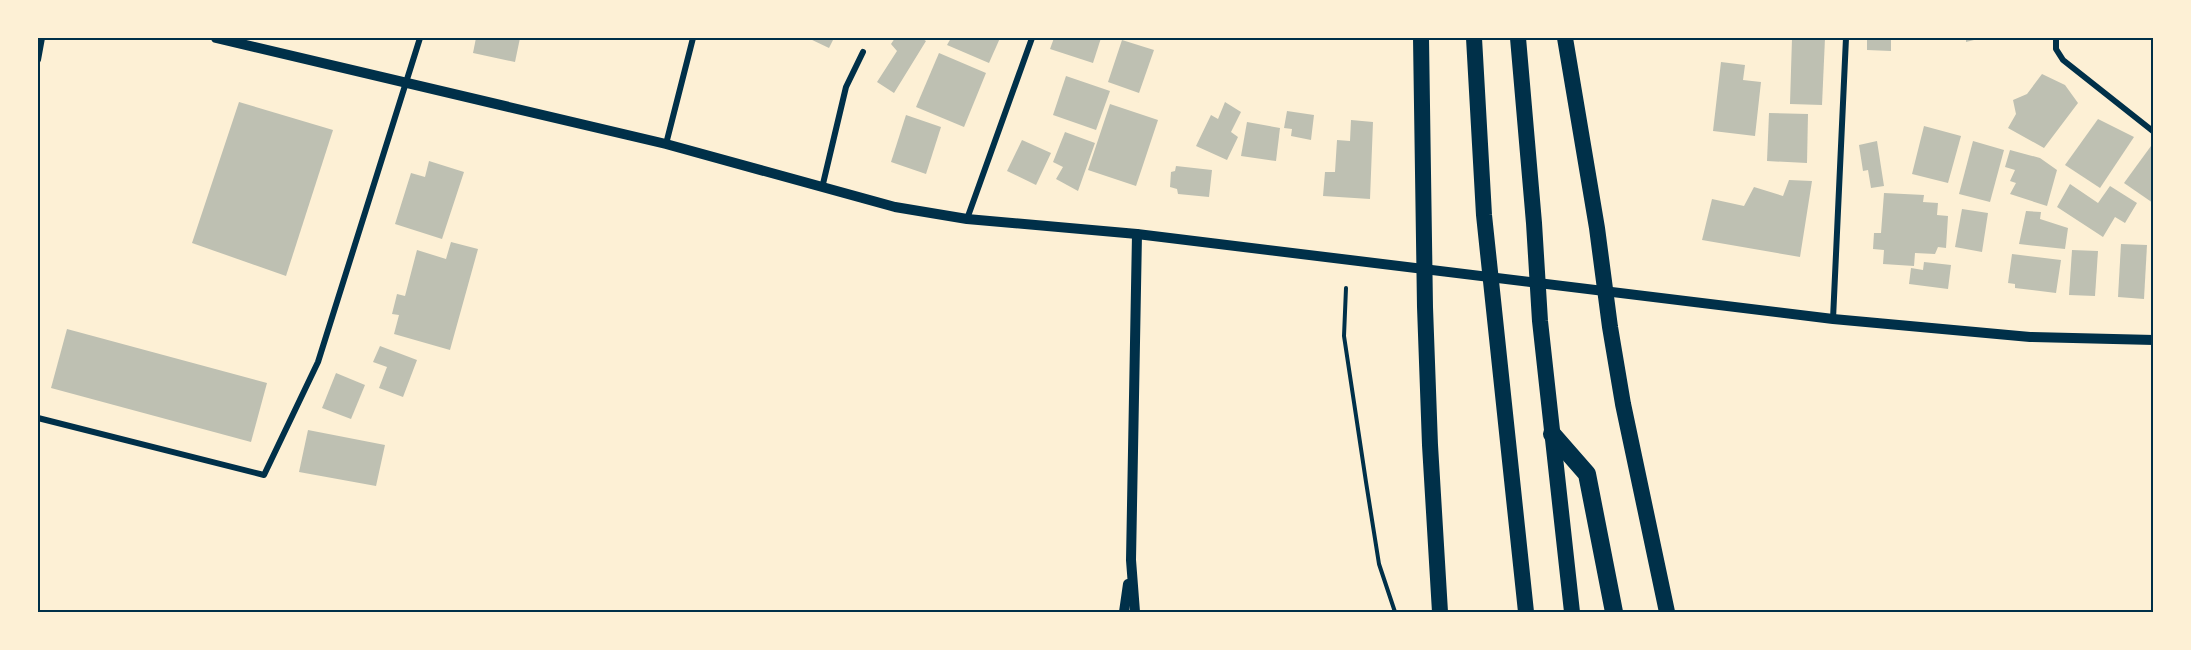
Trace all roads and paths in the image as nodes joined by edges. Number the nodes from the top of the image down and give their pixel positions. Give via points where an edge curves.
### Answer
1 (42, 38) edge
2 (216, 38) edge
3 (420, 38) edge
4 (693, 38) edge
5 (1032, 38) edge
6 (1421, 38) edge
7 (1473, 38) edge
8 (1518, 38) edge
9 (1565, 38) edge
10 (1846, 38) edge
11 (2056, 38) edge
12 (863, 52) dead end
13 (38, 60) edge
14 (405, 84) junction
15 (2154, 132) edge
16 (666, 144) junction
17 (822, 188) junction
18 (967, 219) junction
19 (1137, 234) junction
20 (1346, 288) dead end
21 (1833, 319) junction
22 (2154, 340) edge
23 (38, 418) edge
24 (1552, 434) junction
25 (1131, 560) junction
26 (1124, 612) edge
27 (1135, 612) edge
28 (1395, 612) edge
29 (1440, 612) edge
30 (1526, 612) edge
31 (1572, 612) edge
32 (1614, 612) edge
33 (1667, 612) edge

1 - 13 street
2 - 14 street
3 - 14 street
4 - 16 street
5 - 18 street
6 - 29 highway via 1425,307
7 - 30 highway via 1484,215
8 - 24 highway
9 - 33 highway via 1623,404
10 - 21 street
11 - 15 street via 2056,49 2063,60
12 - 17 street via 846,87
14 - 16 street
14 - 23 street via 318,362 264,475
16 - 17 street
17 - 18 street via 895,207
18 - 19 street
19 - 21 street
19 - 25 street
20 - 28 path via 1344,336 1364,470 1379,564
21 - 22 street via 2030,337
24 - 31 highway
24 - 32 highway via 1587,474
25 - 26 street
25 - 27 street

